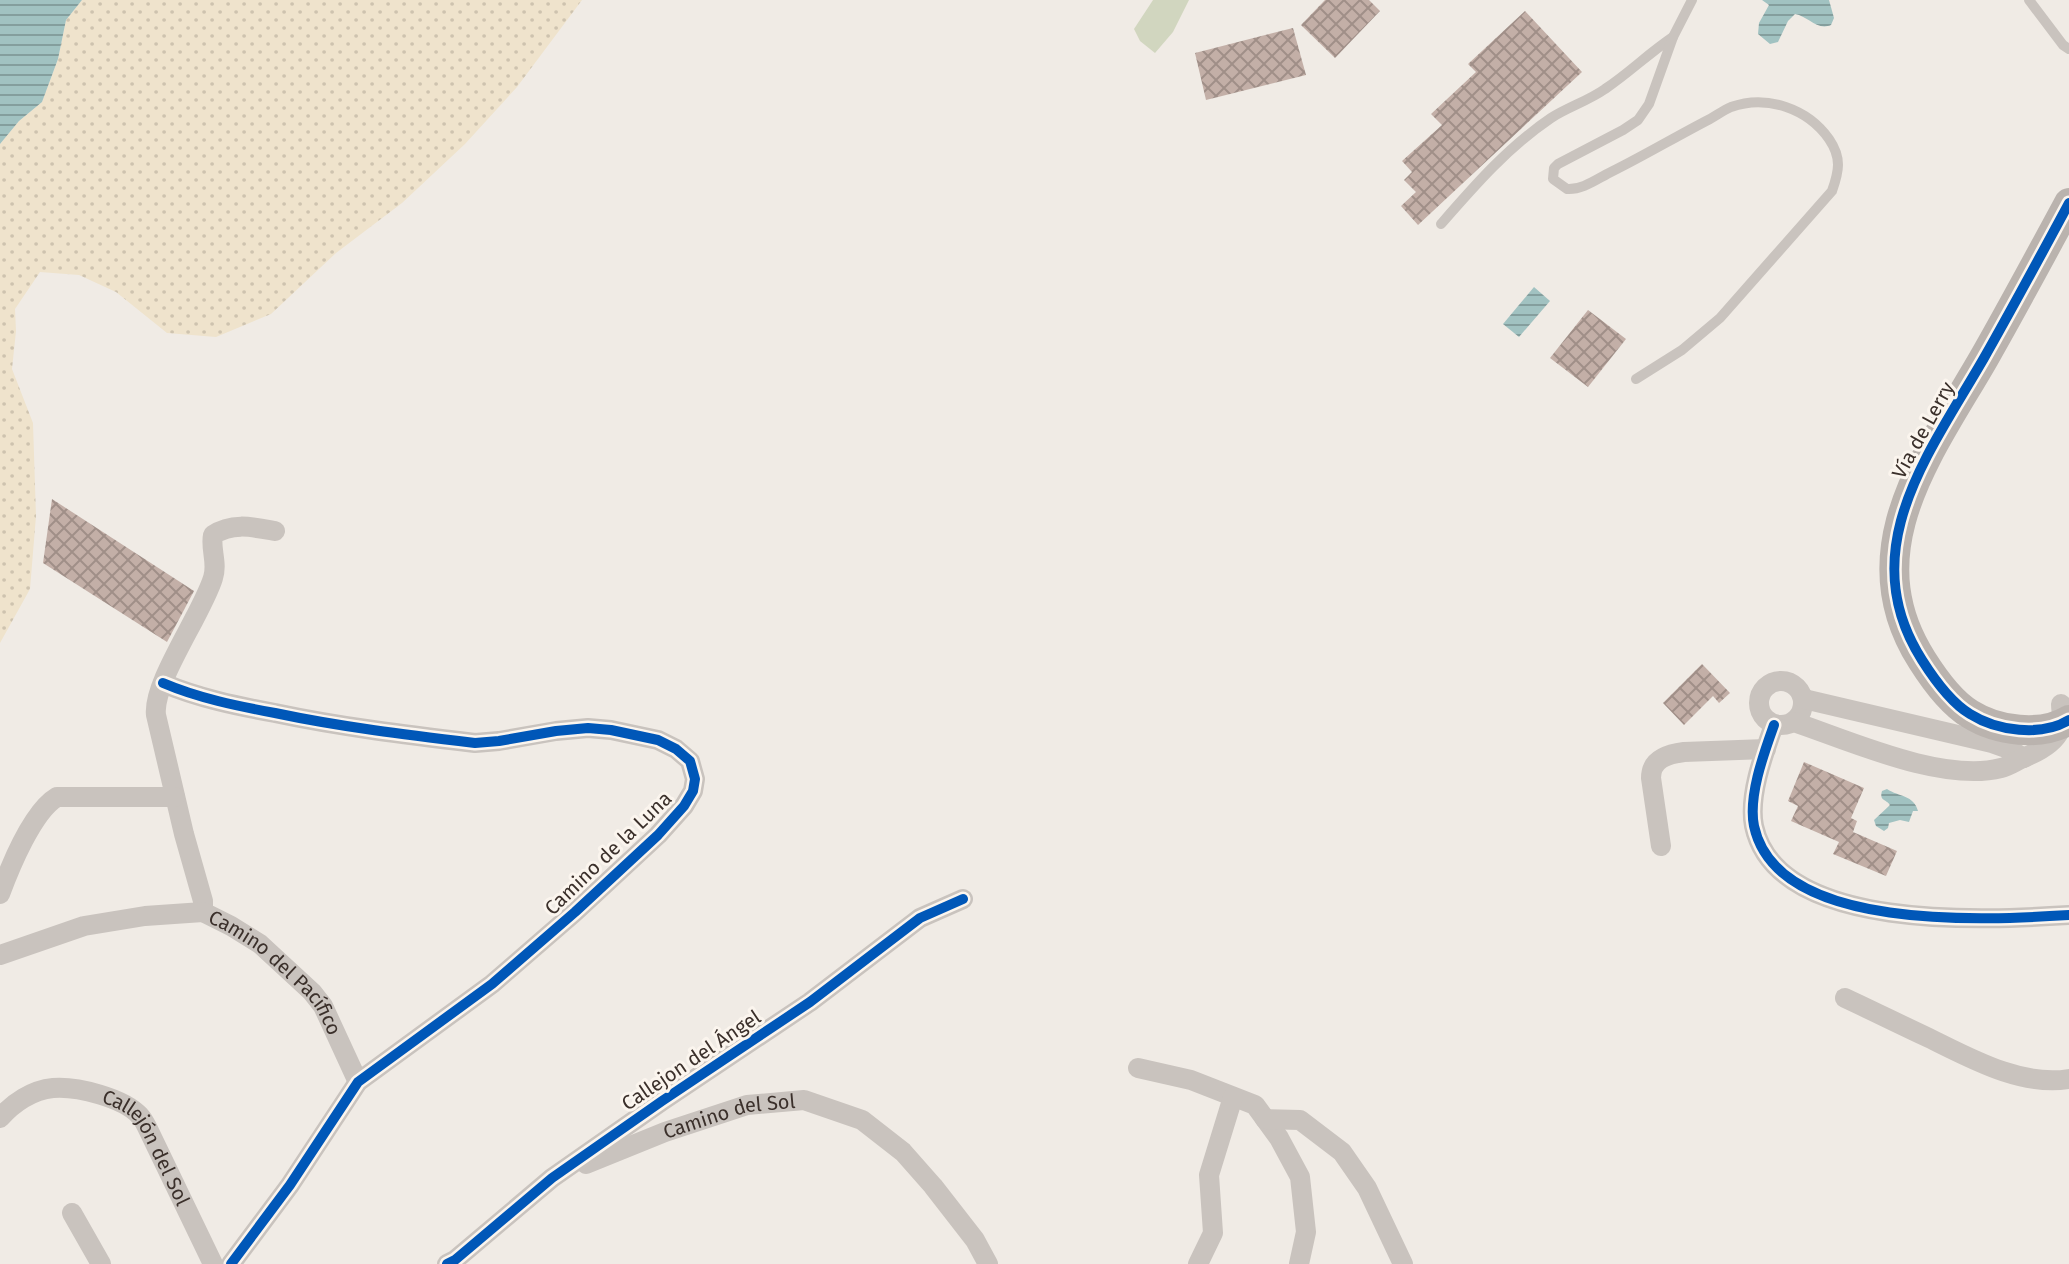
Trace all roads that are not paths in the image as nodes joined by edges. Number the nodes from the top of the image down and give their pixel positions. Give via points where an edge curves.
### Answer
1 (1692, 0) edge
2 (2029, 0) edge
3 (1673, 37) junction
4 (2069, 49) edge
5 (2069, 203) edge
6 (1441, 224) dead end
7 (2069, 245) edge
8 (1636, 379) dead end
9 (275, 531) dead end
10 (1902, 565) junction
11 (163, 683) junction
12 (1804, 699) junction
13 (2065, 712) edge
14 (1784, 723) junction
15 (1766, 749) junction
16 (2024, 758) junction
17 (175, 797) junction
18 (1661, 846) dead end
19 (0, 894) edge
20 (963, 899) dead end
21 (203, 912) junction
22 (2069, 915) edge
23 (0, 955) edge
24 (1845, 998) dead end
25 (1138, 1068) dead end
26 (2069, 1079) edge
27 (358, 1082) junction
28 (1233, 1097) junction
29 (0, 1118) edge
30 (1265, 1119) junction
31 (552, 1178) junction
32 (72, 1213) dead end
33 (240, 1262) edge
34 (101, 1264) edge
35 (213, 1264) edge
36 (447, 1264) edge
37 (988, 1264) edge
38 (1198, 1264) edge
39 (1299, 1264) edge
40 (1403, 1264) edge

1 - 3 lane
2 - 4 lane
3 - 6 lane via 1604,90 1517,144
3 - 8 lane via 1638,120 1558,164 1552,175 1556,182 1567,189 1580,187 1732,107 1756,102 1784,106 1821,129 1836,150 1837,177 1832,191 1720,318
5 - 10 street, Vía de Lerry via 1920,468 1898,530
7 - 10 street, Vía de Lerry via 1947,454
9 - 11 street, Camino del Pacífico via 239,526 213,535 215,574
10 - 13 street, Vía de Lerry via 1902,617 1914,646 1967,713 2018,729 2045,728
11 - 17 street, Camino del Pacífico via 156,715
11 - 27 street, Camino de la Luna via 209,699 308,720 475,743 556,731 611,730 658,740 690,761 693,791 658,835 492,984
12 - 14 street via 1801,713
12 - 14 street via 1785,681 1765,688 1760,694 1762,716
12 - 16 street via 1992,743
13 - 16 street via 2046,747
14 - 15 street
14 - 16 street via 1923,766 1987,770
15 - 18 street via 1671,753 1657,762 1651,771
15 - 22 street via 1754,802 1756,835 1785,876 1815,894 1932,917
17 - 19 street via 57,797 40,813
17 - 21 street, Camino del Pacífico
20 - 31 street, Callejon del Ángel via 920,918 810,1002
21 - 23 street via 84,926
21 - 27 street, Camino del Pacífico via 260,944 312,992
24 - 26 street via 1991,1068 2031,1078
25 - 28 street
27 - 33 street
28 - 30 street via 1255,1105
28 - 38 street via 1209,1175 1213,1233
29 - 35 street, Callejón del Sol via 11,1105 51,1088 97,1094 127,1106 147,1127
30 - 39 street via 1300,1177 1306,1232
30 - 40 street via 1300,1120 1342,1152 1367,1188
31 - 36 street, Callejon del Ángel
31 - 37 street, Camino del Sol via 747,1105 804,1100 862,1120 903,1152 975,1240
32 - 34 street

